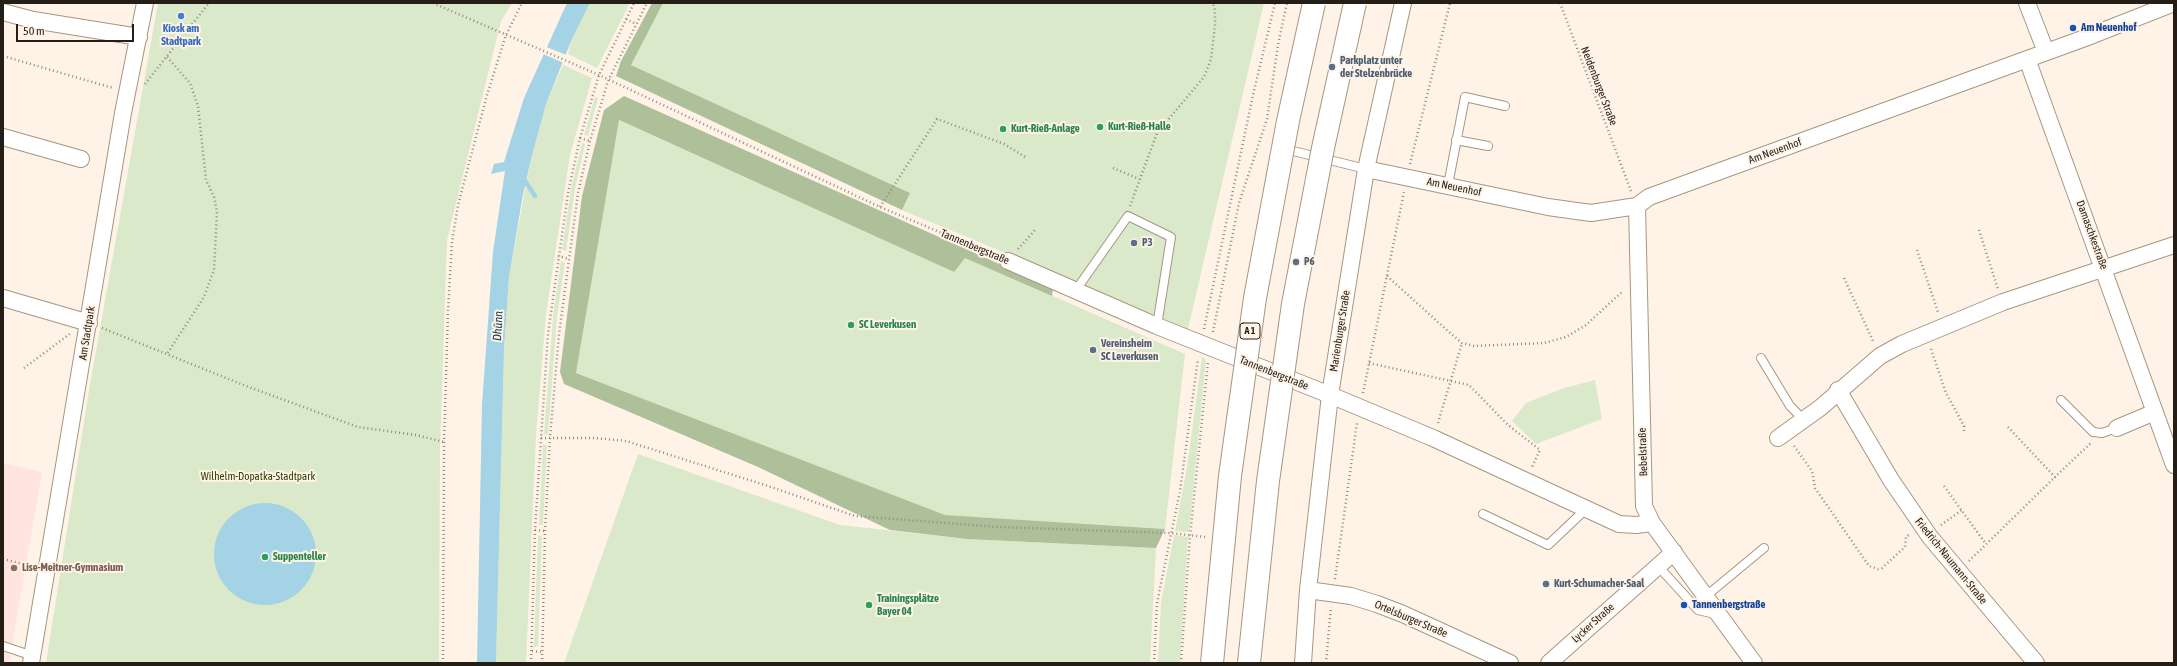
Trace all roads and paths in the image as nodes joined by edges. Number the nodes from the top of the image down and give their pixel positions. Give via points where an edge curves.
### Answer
1 (145, 3) edge
2 (209, 3) edge
3 (432, 3) edge
4 (522, 3) edge
5 (634, 3) edge
6 (647, 3) edge
7 (1213, 3) edge
8 (1287, 3) edge
9 (1314, 3) edge
10 (1355, 3) edge
11 (1403, 3) edge
12 (1450, 3) edge
13 (1560, 3) edge
14 (2027, 3) edge
15 (2174, 3) edge
16 (3, 12) edge
17 (626, 19) junction
18 (636, 24) junction
19 (506, 35) junction
20 (139, 37) junction
21 (2046, 52) junction
22 (3, 56) edge
23 (167, 57) junction
24 (2027, 59) junction
25 (599, 75) junction
26 (608, 81) junction
27 (135, 90) junction
28 (1505, 106) dead end
29 (3, 136) edge
30 (580, 138) junction
31 (1456, 140) junction
32 (590, 141) junction
33 (1488, 146) dead end
34 (1285, 149) dead end
35 (1027, 158) dead end
36 (81, 159) dead end
37 (1113, 168) dead end
38 (1366, 170) junction
39 (1624, 174) dead end
40 (1407, 177) junction
41 (1139, 179) junction
42 (1448, 185) junction
43 (1133, 193) dead end
44 (1636, 206) junction
45 (880, 207) junction
46 (1036, 229) dead end
47 (1979, 230) dead end
48 (2174, 245) edge
49 (1917, 250) dead end
50 (558, 256) junction
51 (569, 259) junction
52 (1008, 261) junction
53 (2104, 269) junction
54 (1387, 276) junction
55 (1844, 278) dead end
56 (1637, 279) junction
57 (1076, 290) junction
58 (3, 298) edge
59 (2003, 302) junction
60 (89, 323) junction
61 (1157, 326) junction
62 (1943, 326) junction
63 (115, 333) dead end
64 (1924, 334) junction
65 (1462, 343) junction
66 (1210, 346) junction
67 (167, 354) junction
68 (1880, 356) junction
69 (1761, 358) dead end
70 (1369, 363) junction
71 (24, 368) dead end
72 (1450, 381) junction
73 (1838, 390) junction
74 (1330, 395) junction
75 (2061, 400) dead end
76 (1360, 408) junction
77 (2155, 412) junction
78 (1804, 420) junction
79 (2008, 427) dead end
80 (2117, 428) joint
81 (1964, 432) dead end
82 (2102, 433) junction
83 (1781, 436) joint
84 (541, 438) junction
85 (550, 438) junction
86 (1433, 438) junction
87 (444, 442) junction
88 (2174, 465) edge
89 (2055, 477) junction
90 (1526, 481) junction
91 (1944, 486) dead end
92 (1586, 509) junction
93 (1962, 510) junction
94 (1483, 514) dead end
95 (1652, 522) junction
96 (535, 530) junction
97 (1924, 530) junction
98 (545, 531) junction
99 (1190, 536) junction
100 (1213, 538) dead end
101 (1986, 544) junction
102 (1764, 548) dead end
103 (1674, 552) junction
104 (3, 559) edge
105 (1658, 566) junction
106 (47, 569) junction
107 (1958, 570) junction
108 (1308, 590) junction
109 (1333, 594) junction
110 (1706, 596) junction
111 (1720, 615) junction
112 (3, 646) edge
113 (532, 651) junction
114 (542, 652) junction
115 (32, 660) edge
116 (444, 663) edge
117 (531, 663) edge
118 (542, 663) edge
119 (1181, 663) edge
120 (1212, 663) edge
121 (1249, 663) edge
122 (1303, 663) edge
123 (1326, 663) edge
124 (1510, 663) edge
125 (1549, 663) edge
126 (1754, 663) edge
127 (2036, 663) edge

1 - 20 street, Am Stadtpark
2 - 23 path
3 - 19 path, Tannenbergstraße
4 - 19 path
5 - 17 path
6 - 18 path
7 - 41 path via 1215,11 1211,59 1204,77 1157,133
8 - 66 path via 1267,119 1239,203
9 - 120 highway, A 1, bridge via 1255,298 1230,476
10 - 121 highway, bridge via 1323,148 1293,304 1269,474
11 - 38 street, Marienburger Straße
12 - 40 path
13 - 39 path, Neidenburger Straße
14 - 21 street
15 - 21 street, Am Neuenhof
16 - 20 street via 33,20
17 - 18 path
17 - 25 path
18 - 26 path
19 - 25 path, Tannenbergstraße
19 - 87 path via 458,204 452,242
20 - 27 street, Am Stadtpark
21 - 24 street, Am Neuenhof
22 - 27 path
23 - 27 path
23 - 67 path via 190,83 198,106 206,180 214,197 216,212 214,270 204,297
24 - 44 street, Am Neuenhof via 1649,197
24 - 53 street, Damaschkestraße
25 - 26 path, Tannenbergstraße
25 - 30 path
26 - 32 path
26 - 45 path, Tannenbergstraße
27 - 60 street, Am Stadtpark
28 - 31 lane via 1465,97
29 - 36 street
30 - 32 path
30 - 50 path
31 - 33 lane
31 - 42 lane
32 - 51 path via 578,193
34 - 38 lane
35 - 45 path via 1004,144 937,119
37 - 41 path
38 - 40 street, Am Neuenhof
38 - 74 street, Marienburger Straße
40 - 42 street, Am Neuenhof
40 - 54 path
41 - 43 path
42 - 44 street, Am Neuenhof via 1548,207 1584,212
44 - 56 street, Bebelstraße
45 - 52 path, Tannenbergstraße
46 - 52 path
47 - 59 path
48 - 53 street
49 - 62 path
50 - 51 path
50 - 84 path via 548,334
51 - 85 path via 559,334
52 - 57 street, Tannenbergstraße
53 - 59 street
53 - 77 street, Damaschkestraße
54 - 65 path
54 - 70 path
55 - 68 path
56 - 65 path via 1586,325 1566,337 1544,343 1509,346 1474,346
56 - 95 street, Bebelstraße via 1644,506
57 - 61 street, Tannenbergstraße
57 - 61 lane via 1128,216 1171,237
58 - 60 street
59 - 62 street
60 - 71 path via 60,340
60 - 106 street, Am Stadtpark
61 - 66 street, Tannenbergstraße
62 - 64 street
63 - 67 path
64 - 68 street
64 - 81 path via 1946,393 1964,426
65 - 72 path
66 - 74 street, Tannenbergstraße
66 - 99 path
67 - 87 path via 358,427 416,435
68 - 73 street
69 - 78 lane via 1790,406
70 - 72 path
70 - 76 path
72 - 86 path
72 - 90 path via 1469,385 1508,425 1540,450
73 - 78 street
73 - 97 street, Friedrich-Naumann-Straße
74 - 76 street, Tannenbergstraße
74 - 108 street, Marienburger Straße
75 - 82 lane via 2093,432
76 - 86 street, Tannenbergstraße
76 - 109 path
77 - 80 street
77 - 88 street, Damaschkestraße
78 - 83 street
79 - 89 path
80 - 82 lane
82 - 89 path
83 - 97 path via 1812,470 1815,488 1869,566 1882,568 1905,547 1906,537
84 - 85 path
84 - 96 path
85 - 98 path
85 - 99 path via 626,441 855,516 998,527
86 - 90 street, Tannenbergstraße
87 - 116 path
89 - 101 path
90 - 92 street, Tannenbergstraße
91 - 93 path
92 - 94 lane via 1548,545
92 - 95 street, Tannenbergstraße via 1619,524 1636,525
93 - 97 path
93 - 101 path
95 - 103 street, Bebelstraße
96 - 98 path
96 - 113 path
97 - 107 street, Friedrich-Naumann-Straße
98 - 114 path
99 - 100 path
99 - 119 path
101 - 107 path
102 - 110 lane
103 - 105 street, Lycker Straße
103 - 110 street, Bebelstraße
104 - 106 path
105 - 111 lane via 1698,610
105 - 125 street, Lycker Straße
106 - 115 street, Am Stadtpark
107 - 127 street, Friedrich-Naumann-Straße
108 - 109 street, Ortelsburger Straße
108 - 122 street, Marienburger Straße
109 - 123 path
109 - 124 street, Ortelsburger Straße via 1350,596 1403,614
110 - 111 street, Bebelstraße
111 - 126 street, Bebelstraße
112 - 115 lane
113 - 114 path
113 - 117 path
114 - 118 path

